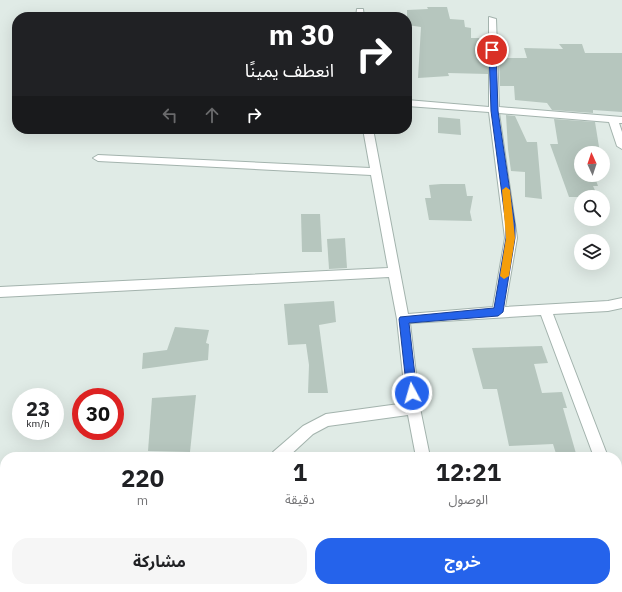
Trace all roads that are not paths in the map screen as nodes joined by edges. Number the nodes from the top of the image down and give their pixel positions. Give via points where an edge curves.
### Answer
1 (492, 19) dead end
2 (412, 103) edge
3 (494, 111) junction
4 (617, 119) edge
5 (369, 134) edge
6 (622, 146) edge
7 (98, 158) dead end
8 (376, 172) junction
9 (395, 272) junction
10 (0, 292) edge
11 (622, 303) edge
12 (546, 310) junction
13 (498, 312) junction
14 (404, 319) junction
15 (414, 408) junction
16 (284, 452) edge
17 (422, 452) edge
18 (599, 452) edge

1 - 3 street
2 - 3 street
3 - 4 street
3 - 13 street via 510,225
4 - 6 street
5 - 8 street
7 - 8 street
8 - 9 street
9 - 10 street
9 - 14 street
11 - 12 street
12 - 13 street
12 - 18 street
13 - 14 street
14 - 15 street
15 - 16 street via 326,420 308,430
15 - 17 street

